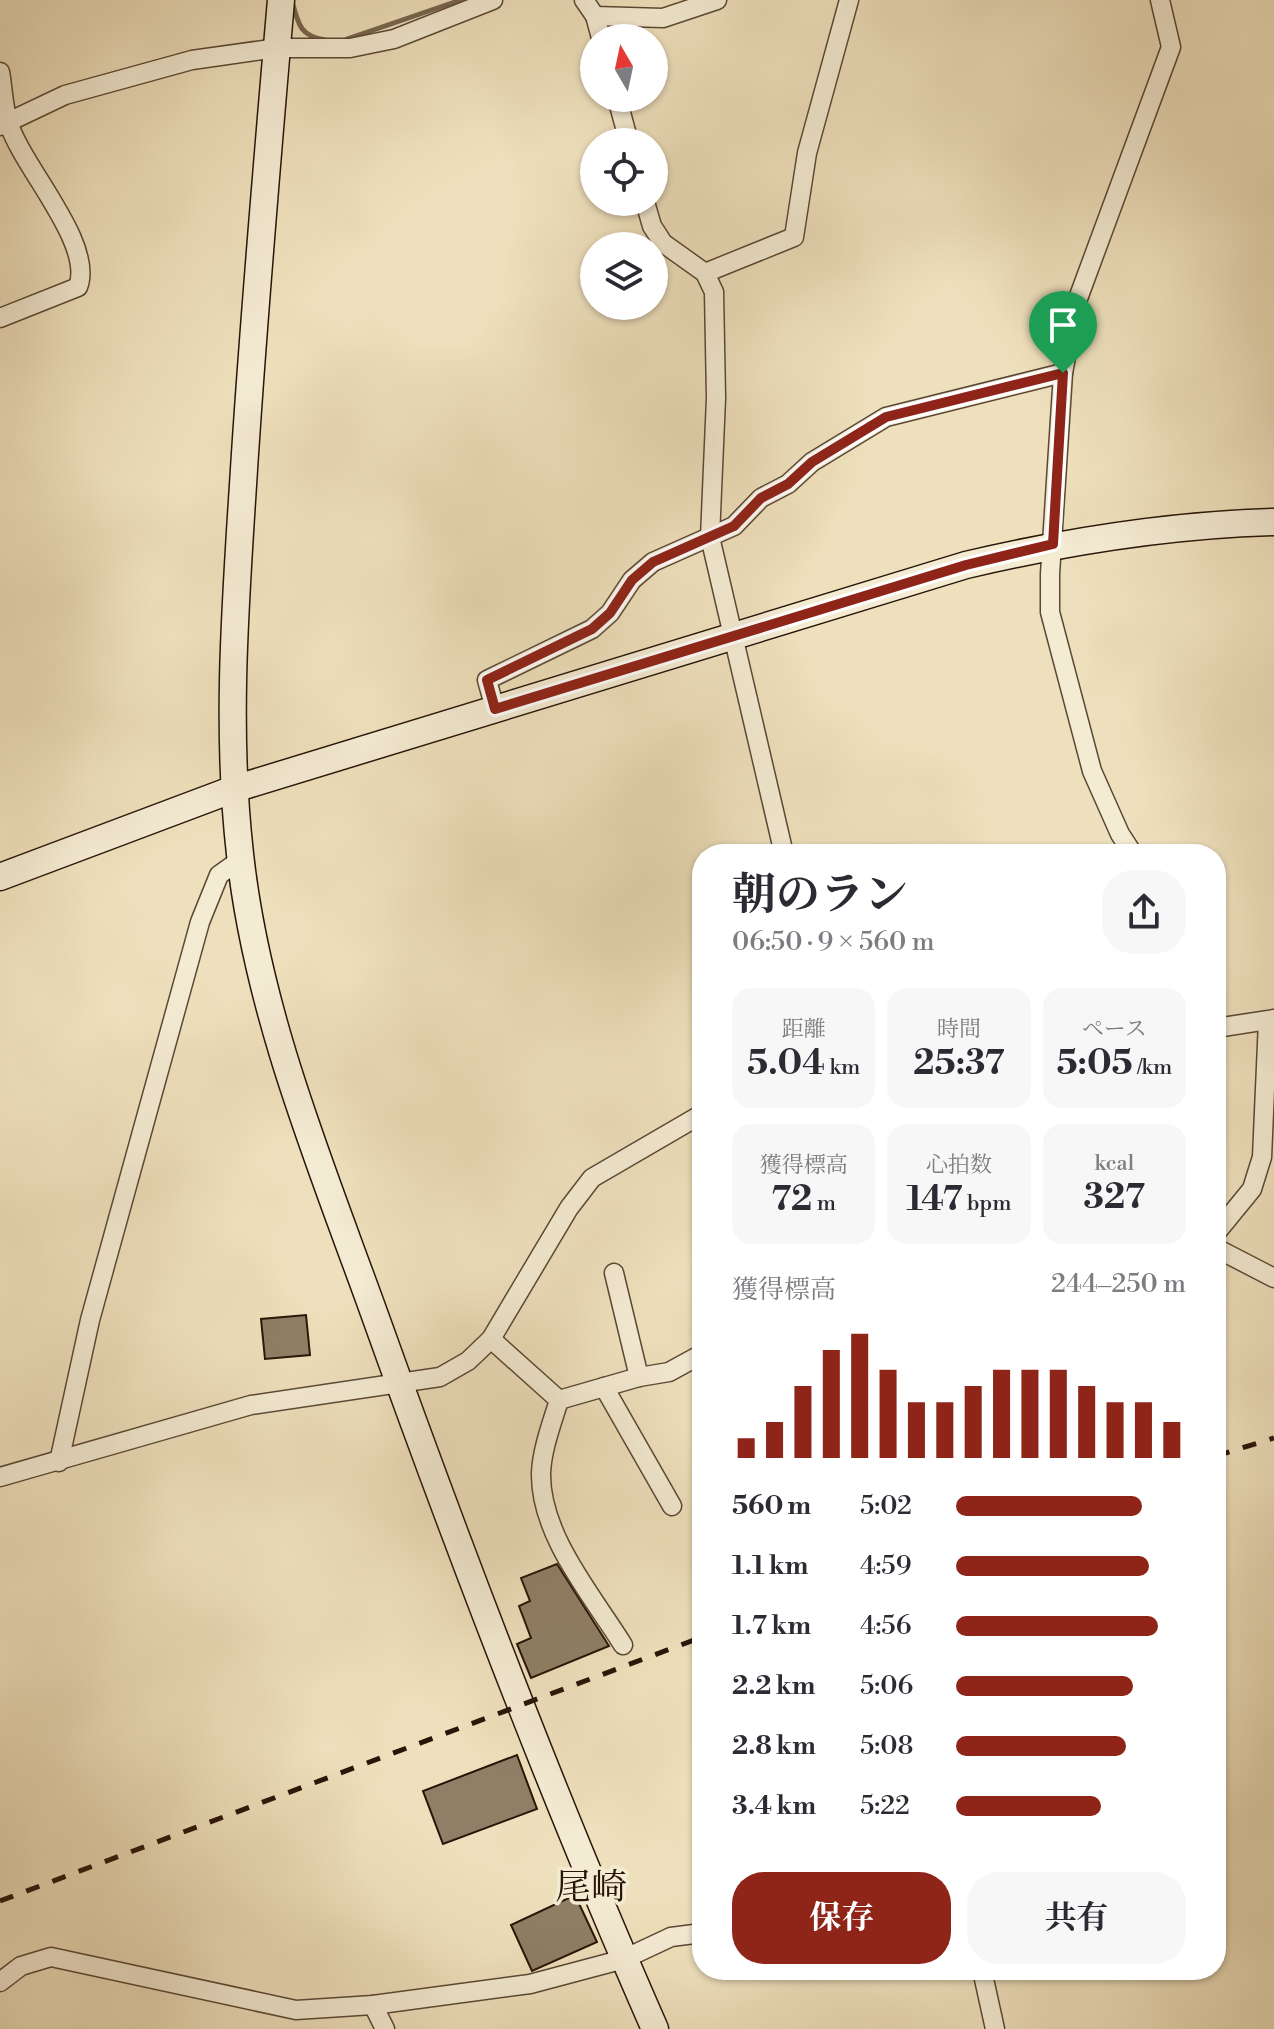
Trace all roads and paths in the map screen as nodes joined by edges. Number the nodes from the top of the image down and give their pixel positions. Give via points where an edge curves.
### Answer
1 (281, 0) edge
2 (493, 0) edge
3 (717, 0) edge
4 (849, 0) edge
5 (1160, 0) edge
6 (590, 8) edge
7 (277, 48) junction
8 (0, 72) edge
9 (4, 124) edge
10 (649, 216) edge
11 (705, 273) junction
12 (0, 318) edge
13 (1063, 373) junction
14 (1274, 522) edge
15 (710, 537) junction
16 (1053, 544) junction
17 (730, 636) junction
18 (495, 709) junction
19 (234, 789) junction
20 (782, 844) edge
21 (1126, 844) edge
22 (240, 860) junction
23 (0, 877) edge
24 (1271, 1020) edge
25 (1226, 1027) edge
26 (692, 1120) edge
27 (1226, 1221) edge
28 (1226, 1253) edge
29 (614, 1273) dead end
30 (1274, 1278) edge
31 (491, 1339) junction
32 (692, 1359) edge
33 (639, 1377) junction
34 (399, 1384) junction
35 (604, 1387) junction
36 (559, 1400) junction
37 (59, 1462) junction
38 (0, 1477) edge
39 (672, 1506) dead end
40 (623, 1645) dead end
41 (692, 1934) edge
42 (624, 1959) junction
43 (984, 1980) edge
44 (0, 1982) edge
45 (373, 2005) junction
46 (296, 2010) junction
47 (294, 2029) edge
48 (385, 2029) edge
49 (655, 2029) edge
50 (995, 2029) edge

1 - 7 street
2 - 7 street via 394,39 350,48
3 - 6 street via 663,18
4 - 11 street via 807,153 794,237
5 - 13 street via 1171,47 1076,304
7 - 9 street via 192,60 113,81 65,95
7 - 19 street via 233,647
8 - 9 street
9 - 12 street via 77,251 82,276 78,287
10 - 11 street via 663,243
11 - 15 street via 714,292 717,327
13 - 15 street via 886,417 812,462 788,484 761,498 734,526
13 - 16 street
14 - 16 street via 1180,526
15 - 17 street
15 - 18 street via 653,562 592,629 487,680
16 - 17 street
16 - 21 street via 1050,612 1092,771
17 - 18 street
17 - 20 street
18 - 19 street
19 - 22 street
19 - 23 street
22 - 34 street via 287,1069
22 - 37 street via 219,875 200,922 90,1320
24 - 25 street
24 - 27 street via 1262,1157 1252,1189
26 - 31 street via 592,1178
28 - 30 street
29 - 33 street
31 - 34 street via 440,1377
31 - 36 street
32 - 33 street via 669,1372
33 - 35 street
34 - 37 street via 251,1405
34 - 42 street via 559,1806
35 - 36 street
35 - 39 street
36 - 40 street via 541,1472 546,1508 562,1545
37 - 38 street
41 - 42 street via 671,1937
42 - 45 street via 530,1984
42 - 49 street
43 - 50 street
44 - 46 street via 21,1966 51,1957
45 - 46 street
45 - 48 street
46 - 47 street

